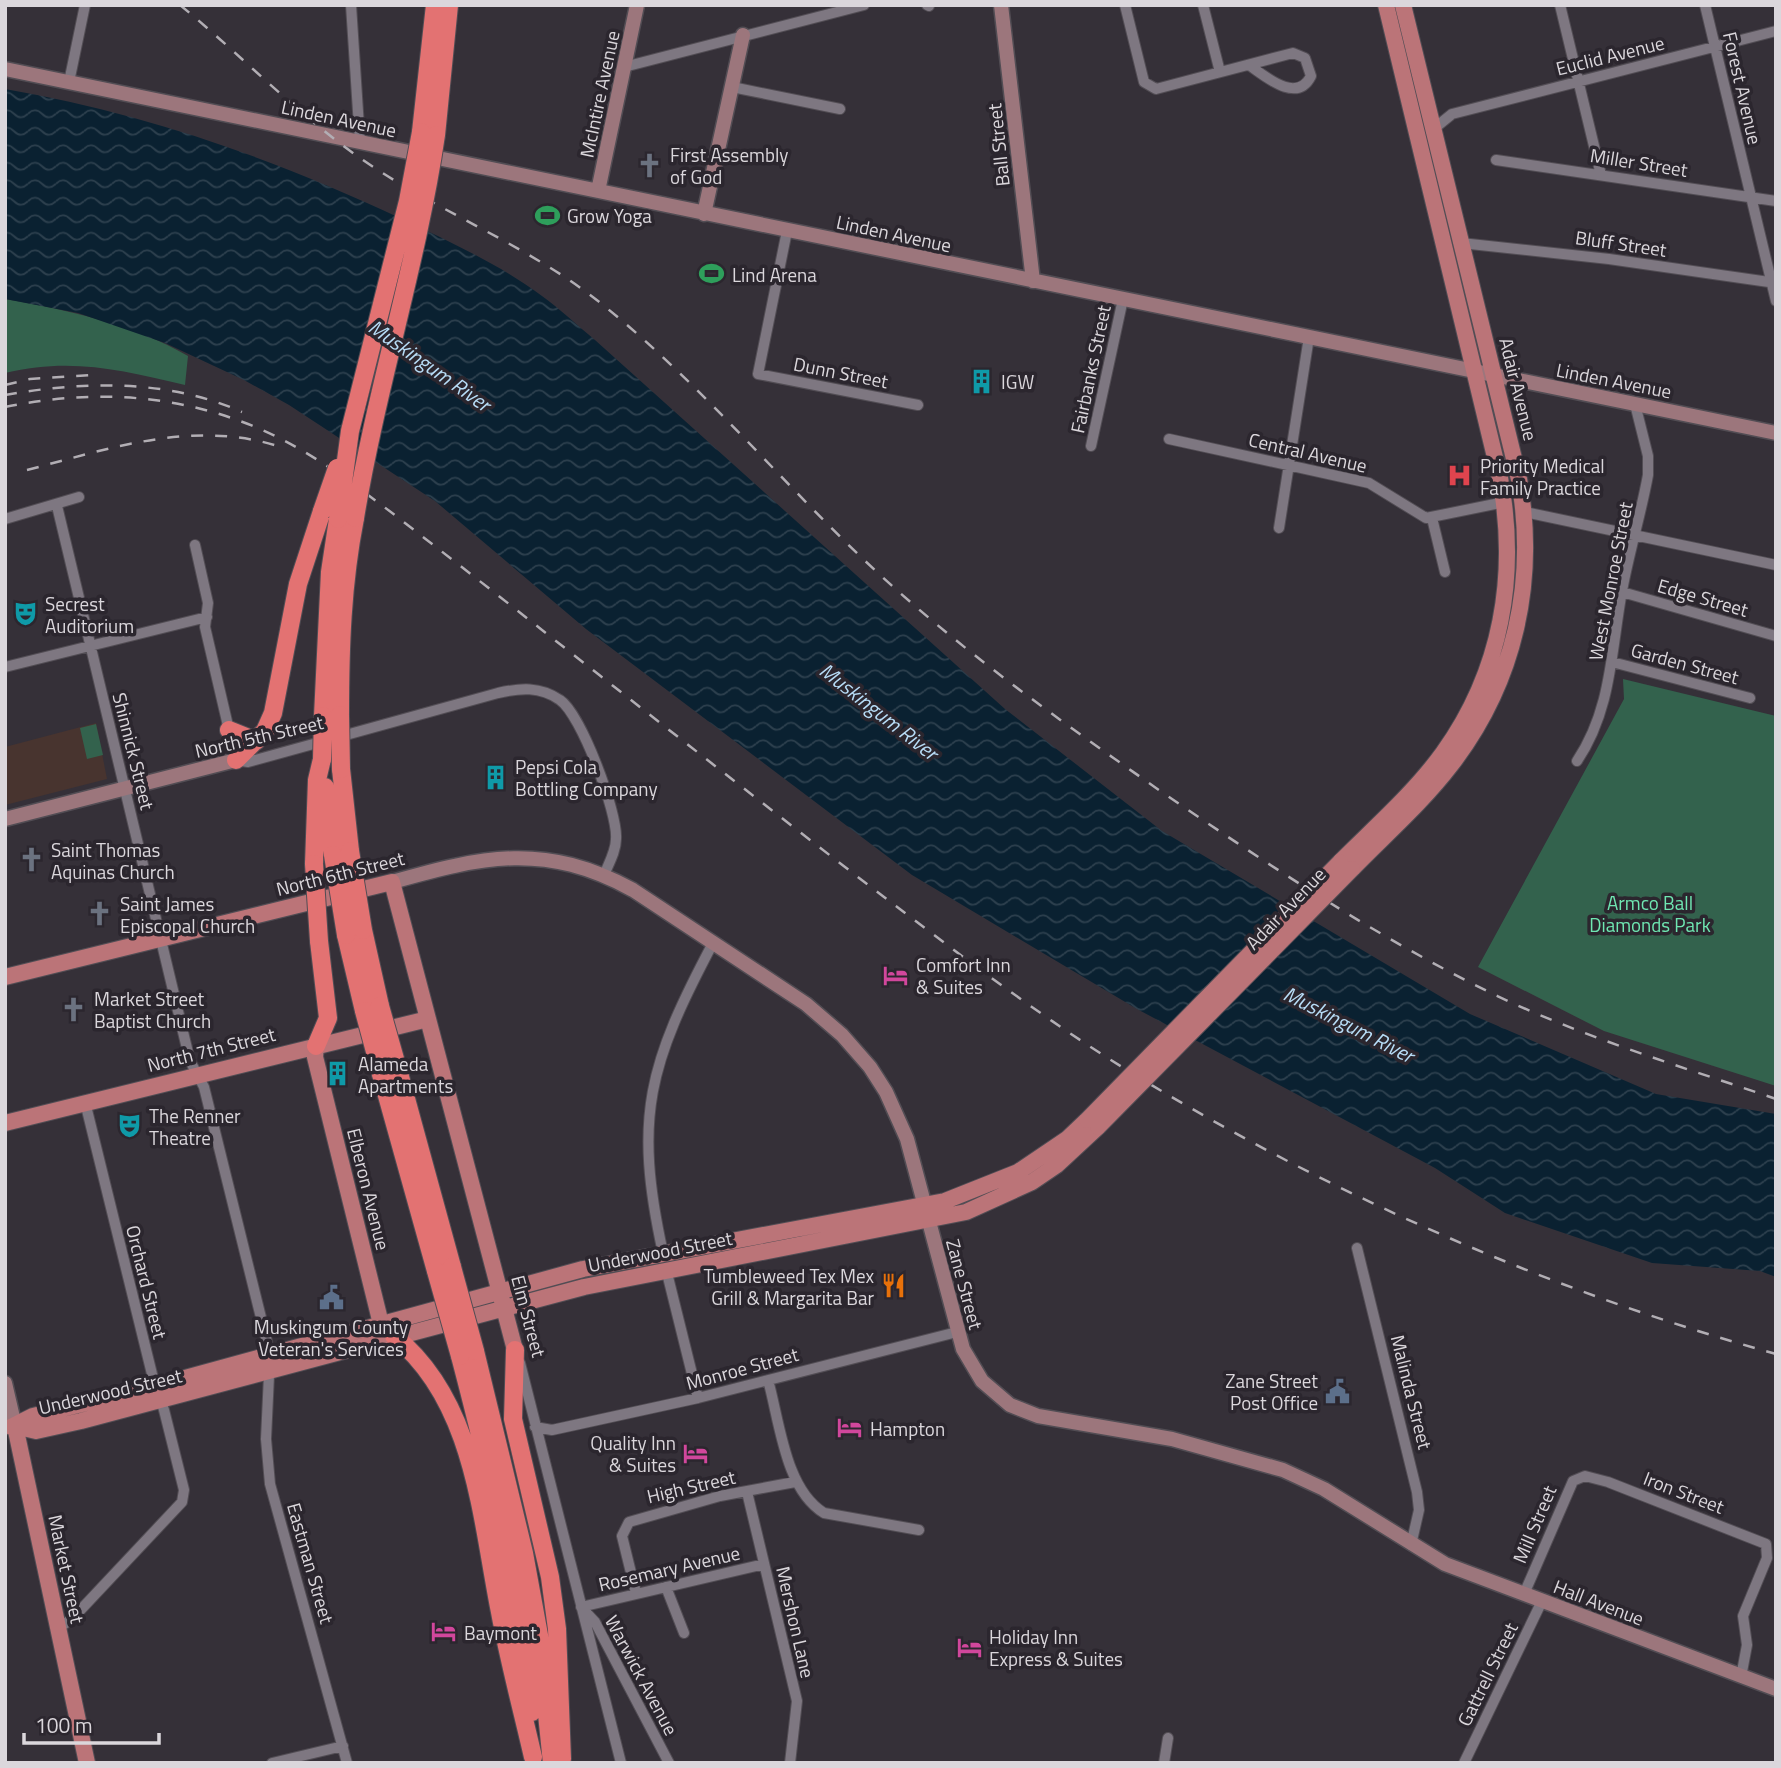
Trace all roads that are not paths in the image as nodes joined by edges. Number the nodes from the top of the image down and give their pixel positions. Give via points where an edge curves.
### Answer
1 (85, 5) edge
2 (351, 5) edge
3 (435, 5) edge
4 (449, 5) edge
5 (637, 5) edge
6 (864, 5) edge
7 (1001, 5) edge
8 (1125, 5) edge
9 (1203, 5) edge
10 (1386, 5) edge
11 (1403, 5) edge
12 (1560, 5) edge
13 (1705, 5) edge
14 (1776, 31) edge
15 (743, 35) junction
16 (1716, 47) junction
17 (1250, 65) junction
18 (624, 67) junction
19 (5, 69) edge
20 (1220, 72) junction
21 (1578, 81) junction
22 (69, 82) junction
23 (732, 87) junction
24 (1427, 104) junction
25 (840, 109) dead end
26 (1452, 114) junction
27 (1433, 131) junction
28 (428, 134) junction
29 (1417, 135) junction
30 (360, 142) junction
31 (1496, 160) dead end
32 (1601, 175) junction
33 (598, 191) junction
34 (1750, 197) junction
35 (1776, 201) edge
36 (704, 214) junction
37 (787, 231) junction
38 (1461, 243) junction
39 (1032, 281) junction
40 (1773, 283) edge
41 (1123, 299) junction
42 (1776, 301) edge
43 (1309, 337) junction
44 (1476, 372) junction
45 (1494, 376) junction
46 (1635, 404) junction
47 (918, 405) dead end
48 (1776, 433) edge
49 (1169, 439) dead end
50 (1091, 446) dead end
51 (1288, 466) junction
52 (79, 497) dead end
53 (1505, 502) junction
54 (57, 506) junction
55 (1525, 512) junction
56 (339, 516) junction
57 (1432, 518) junction
58 (5, 519) edge
59 (1279, 528) dead end
60 (1637, 534) junction
61 (195, 545) dead end
62 (1776, 565) edge
63 (1445, 572) dead end
64 (1622, 593) junction
65 (207, 617) junction
66 (1776, 636) edge
67 (91, 646) junction
68 (1612, 662) junction
69 (5, 667) edge
70 (1750, 698) dead end
71 (331, 715) junction
72 (229, 730) junction
73 (256, 741) junction
74 (322, 759) junction
75 (236, 760) junction
76 (1577, 761) dead end
77 (125, 789) junction
78 (5, 819) edge
79 (341, 853) junction
80 (1346, 866) junction
81 (604, 875) junction
82 (392, 882) junction
83 (161, 939) junction
84 (713, 943) junction
85 (5, 977) edge
86 (1237, 980) joint
87 (428, 1019) junction
88 (316, 1046) junction
89 (197, 1074) junction
90 (85, 1102) junction
91 (5, 1123) edge
92 (926, 1214) junction
93 (1357, 1248) dead end
94 (663, 1253) junction
95 (666, 1269) junction
96 (502, 1299) junction
97 (387, 1330) junction
98 (957, 1332) junction
99 (515, 1350) junction
100 (468, 1354) junction
101 (271, 1362) junction
102 (768, 1380) junction
103 (5, 1383) edge
104 (159, 1394) junction
105 (698, 1398) junction
106 (10, 1427) edge
107 (536, 1427) junction
108 (1585, 1476) joint
109 (795, 1482) junction
110 (747, 1492) junction
111 (919, 1530) dead end
112 (1411, 1545) junction
113 (764, 1564) junction
114 (666, 1587) junction
115 (636, 1593) junction
116 (1524, 1594) junction
117 (1542, 1601) junction
118 (581, 1607) junction
119 (58, 1628) junction
120 (684, 1633) dead end
121 (1741, 1677) junction
122 (1776, 1689) edge
123 (1168, 1738) dead end
124 (343, 1746) junction
125 (533, 1760) edge
126 (87, 1763) edge
127 (272, 1763) edge
128 (347, 1763) edge
129 (552, 1763) edge
130 (562, 1763) edge
131 (621, 1763) edge
132 (669, 1763) edge
133 (790, 1763) edge
134 (1164, 1763) edge
135 (1464, 1763) edge

1 - 22 street
2 - 30 street
3 - 28 highway
4 - 28 highway
5 - 18 main road, McIntire Avenue
6 - 15 street
7 - 39 main road, Ball Street
8 - 20 street via 1144,82 1150,88
9 - 20 street
10 - 29 main road, Adair Avenue
11 - 24 main road, Adair Avenue
12 - 21 street
13 - 16 street, Forest Avenue
14 - 16 street, Euclid Avenue
15 - 18 street
15 - 23 main road
16 - 21 street, Euclid Avenue
16 - 34 street, Forest Avenue
17 - 17 street via 1296,90 1311,76 1305,58 1293,53
17 - 20 street
18 - 33 main road, McIntire Avenue
19 - 22 main road, Linden Avenue
21 - 26 street, Euclid Avenue
21 - 32 street
22 - 30 main road, Linden Avenue
23 - 25 street
23 - 36 main road
24 - 26 street
24 - 27 main road, Adair Avenue
26 - 27 street, Euclid Avenue
27 - 29 street, Euclid Avenue
27 - 38 main road, Adair Avenue
28 - 56 highway, bridge via 350,431
28 - 56 highway, bridge via 425,212 364,463
29 - 44 main road, Adair Avenue
30 - 33 main road, Linden Avenue
31 - 32 street, Miller Street
32 - 34 street, Miller Street
33 - 36 main road, Linden Avenue
34 - 35 street, Miller Street
34 - 40 street, Forest Avenue
36 - 37 main road, Linden Avenue
37 - 39 main road, Linden Avenue
37 - 47 street, Dunn Street via 758,374
38 - 40 street, Bluff Street
38 - 45 main road, Adair Avenue
39 - 41 main road, Linden Avenue
40 - 42 street, Forest Avenue
41 - 43 main road, Linden Avenue
41 - 50 street, Fairbanks Street
43 - 44 main road, Linden Avenue
43 - 51 street
44 - 45 main road, Linden Avenue
44 - 53 main road, Adair Avenue
45 - 46 main road, Linden Avenue
45 - 55 main road, Adair Avenue
46 - 48 main road, Linden Avenue
46 - 60 street, West Monroe Street via 1648,456
49 - 51 street, Central Avenue
51 - 57 street, Central Avenue via 1369,483
51 - 59 street
52 - 54 street
53 - 57 street
53 - 80 main road, Adair Avenue via 1505,601 1477,695 1427,773
54 - 58 street
54 - 67 street, Shinnick Street
55 - 60 street
55 - 80 main road, Adair Avenue via 1519,622 1494,697 1450,767
56 - 71 highway via 344,574
56 - 73 highway via 298,584 273,713
57 - 63 street
60 - 62 street
60 - 64 street, West Monroe Street
61 - 65 street
64 - 66 street, Edge Street
64 - 68 street, West Monroe Street
65 - 67 street
65 - 72 street via 205,627
67 - 69 street
67 - 77 street, Shinnick Street
68 - 70 street, Garden Street
68 - 76 street, West Monroe Street via 1605,704 1591,741
71 - 74 highway, bridge
71 - 79 highway, bridge via 341,769
72 - 73 highway
72 - 75 street
73 - 75 highway
74 - 79 highway
74 - 88 highway, bridge via 314,864 328,1018
75 - 77 main road, North 5th Street
75 - 81 street, North 5th Street via 248,762 522,688 536,689 561,700 580,723 615,826 615,849
77 - 78 main road, North 5th Street
77 - 83 street, Shinnick Street
79 - 100 highway, bridge via 372,1008
80 - 86 main road, Adair Avenue, bridge
81 - 82 main road, North 6th Street via 547,859 501,858
81 - 84 main road, Zane Street
82 - 83 main road, North 6th Street
82 - 87 main road, Elm Street
83 - 85 main road, North 6th Street
83 - 89 street, Shinnick Street
84 - 92 main road, Zane Street via 806,1004 857,1051 896,1112
84 - 94 street via 669,1030 652,1093 648,1177
86 - 92 main road, Underwood Street, bridge via 1057,1165 1012,1193 966,1212
87 - 88 main road, North 7th Street
87 - 96 main road, Elm Street
88 - 89 main road, North 7th Street
88 - 97 main road, Elberon Avenue
89 - 90 main road, North 7th Street
89 - 101 street, Shinnick Street via 204,1087
90 - 91 main road, North 7th Street
90 - 104 street, Orchard Street
92 - 94 main road, Underwood Street
92 - 95 main road, Underwood Street
92 - 98 main road, Zane Street
93 - 112 street, Malinda Street via 1417,1492 1419,1510
94 - 96 main road, Underwood Street
95 - 96 main road, Underwood Street
95 - 105 street
96 - 97 main road, Underwood Street
96 - 99 main road, Elm Street
97 - 101 main road, Underwood Street
97 - 125 highway via 429,1374 461,1433
98 - 102 street, Monroe Street
98 - 112 main road, Zane Street via 982,1381 1023,1411 1172,1439 1283,1471 1324,1489
99 - 107 street, Elm Street
99 - 130 highway via 515,1432 558,1629
100 - 125 highway via 512,1573 533,1715
100 - 129 highway via 524,1553 539,1636
101 - 104 main road, Underwood Street
101 - 124 street, Eastman Street via 266,1439 270,1483
102 - 105 street, Monroe Street
102 - 109 street
103 - 106 main road, Market Street
104 - 106 main road, Underwood Street via 33,1416
104 - 119 street, Orchard Street via 184,1490 182,1502 72,1619
105 - 107 street, Monroe Street via 552,1430
106 - 119 main road, Market Street
107 - 118 street, Elm Street
108 - 116 street, Mill Street via 1569,1486
108 - 121 street, Iron Street via 1768,1547 1768,1558 1743,1616 1747,1645
109 - 110 street, High Street
109 - 111 street via 824,1513
110 - 113 street, Mershon Lane
110 - 115 street, High Street via 629,1522 622,1536
112 - 116 main road, Hall Avenue via 1445,1564
113 - 114 street, Rosemary Avenue
113 - 133 street, Mershon Lane via 797,1701
114 - 115 street, Rosemary Avenue
114 - 120 street
115 - 118 street, Rosemary Avenue
116 - 117 main road, Hall Avenue
117 - 121 main road, Hall Avenue
117 - 135 street, Gattrell Street
118 - 131 street, Elm Street
118 - 132 street, Warwick Avenue via 595,1622
119 - 126 main road, Market Street
121 - 122 main road, Hall Avenue
123 - 134 street
124 - 127 street
124 - 128 street, Eastman Street

